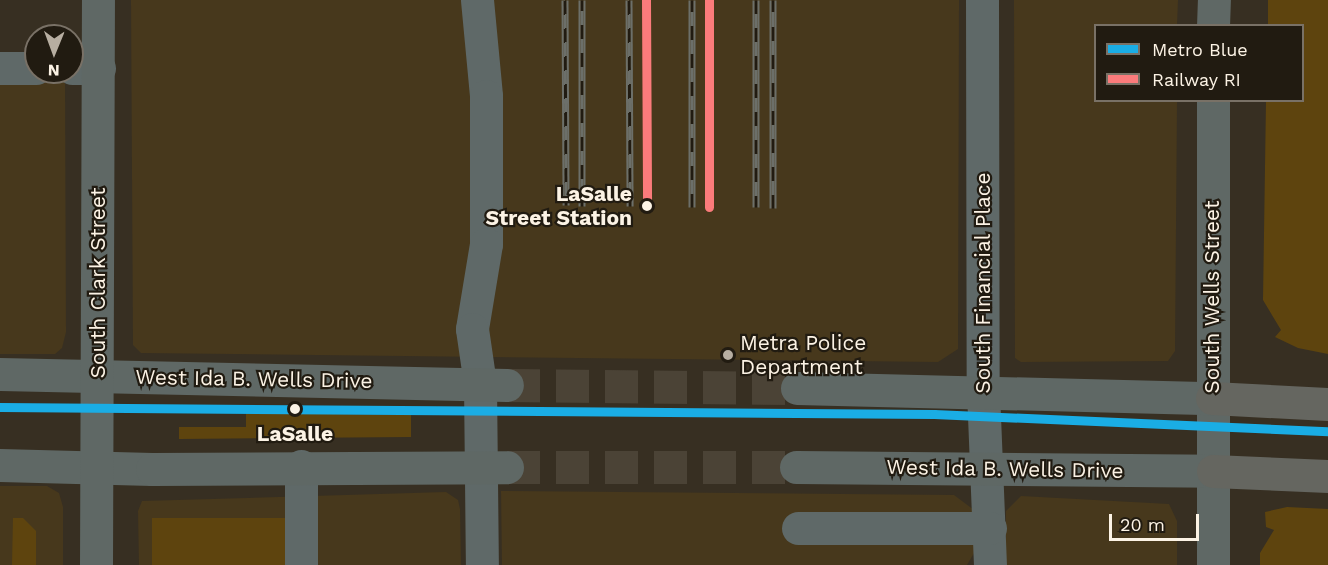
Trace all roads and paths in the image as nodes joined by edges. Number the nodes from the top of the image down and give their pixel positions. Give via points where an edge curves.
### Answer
1 (98, 0) edge
2 (477, 0) edge
3 (982, 0) edge
4 (1214, 0) edge
5 (1214, 24) edge
6 (0, 68) edge
7 (24, 68) edge
8 (85, 68) edge
9 (1213, 102) edge
10 (0, 374) edge
11 (98, 377) junction
12 (494, 384) junction
13 (797, 388) tunnel mouth
14 (983, 391) junction
15 (1212, 398) junction
16 (1328, 404) edge
17 (0, 465) edge
18 (301, 466) junction
19 (494, 466) junction
20 (796, 466) tunnel mouth
21 (97, 467) junction
22 (987, 468) junction
23 (1214, 471) junction
24 (1328, 476) edge
25 (798, 528) dead end
26 (990, 528) junction
27 (96, 565) edge
28 (302, 565) edge
29 (482, 565) edge
30 (990, 565) edge
31 (1213, 565) edge

1 - 8 main road, South Clark Street
2 - 12 street via 486,96 486,244 472,329
3 - 14 street, South Financial Place
4 - 5 main road
6 - 7 street
8 - 11 main road, South Clark Street
9 - 15 main road, South Wells Street
10 - 11 main road, West Ida B. Wells Drive
11 - 12 main road, West Ida B. Wells Drive
11 - 21 main road, South Clark Street
12 - 19 street
13 - 14 main road
14 - 15 main road
14 - 22 street, South Financial Place
15 - 16 highway
15 - 23 main road, South Wells Street
17 - 21 main road
18 - 19 main road
18 - 21 main road
18 - 28 street
19 - 29 street
20 - 22 main road, West Ida B. Wells Drive
21 - 27 main road, South Clark Street
22 - 23 main road, West Ida B. Wells Drive
22 - 26 street, South Financial Place
23 - 24 highway
23 - 31 main road, South Wells Street
25 - 26 street
26 - 30 street, South Financial Place

